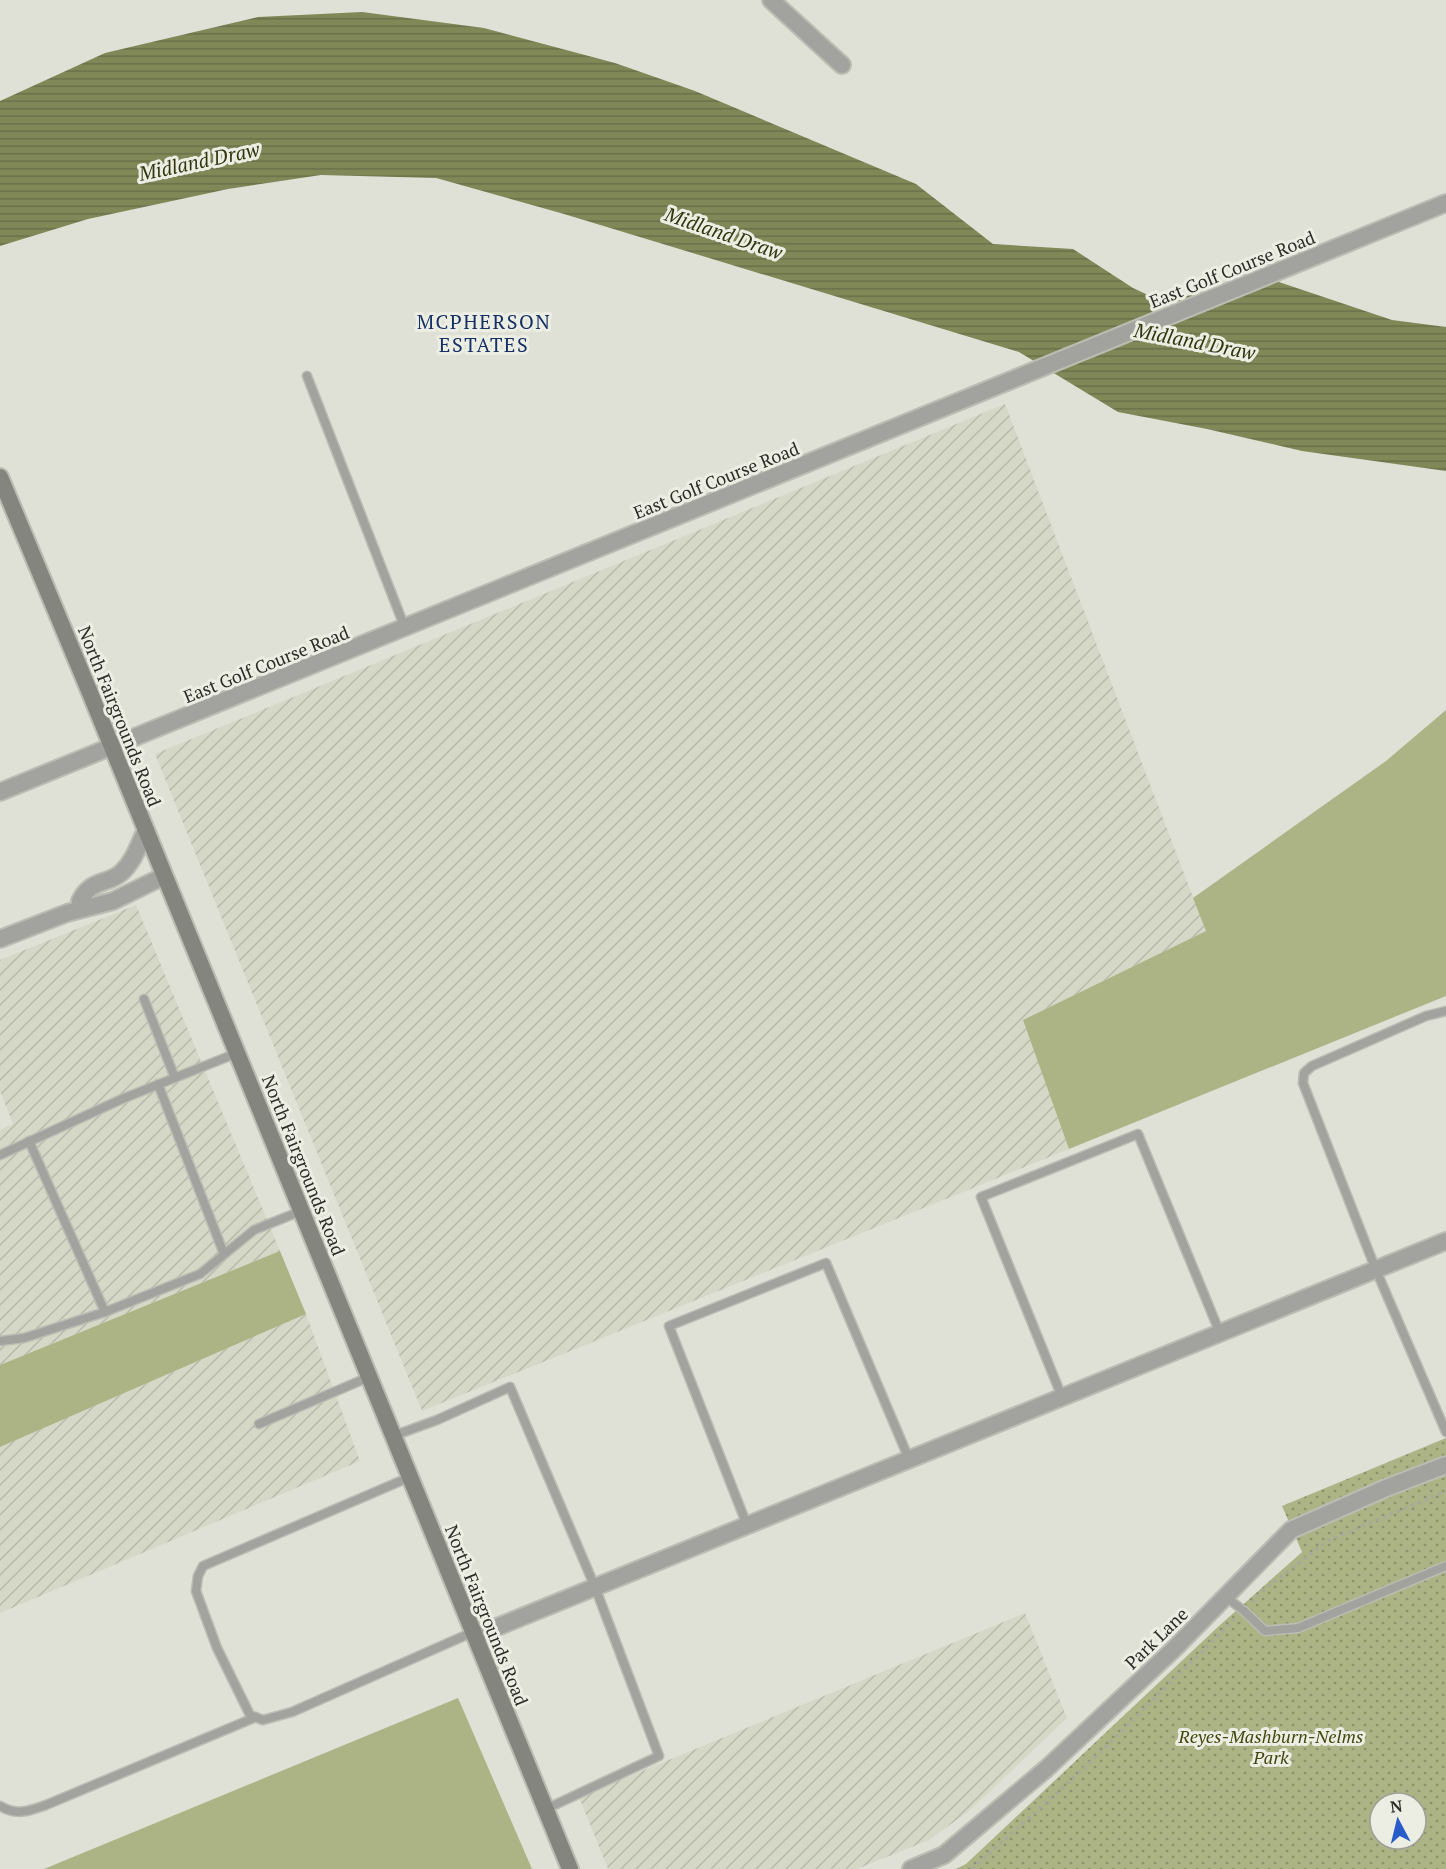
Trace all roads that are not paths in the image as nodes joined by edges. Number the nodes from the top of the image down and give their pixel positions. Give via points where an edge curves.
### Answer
1 (771, 0) edge
2 (842, 65) dead end
3 (1446, 203) edge
4 (307, 376) dead end
5 (0, 477) edge
6 (405, 628) junction
7 (112, 747) junction
8 (0, 792) edge
9 (146, 830) junction
10 (164, 876) junction
11 (83, 909) junction
12 (0, 939) edge
13 (144, 999) dead end
14 (1446, 1011) edge
15 (237, 1053) junction
16 (175, 1078) junction
17 (158, 1084) junction
18 (29, 1141) junction
19 (0, 1155) edge
20 (302, 1211) junction
21 (1446, 1241) edge
22 (224, 1254) junction
23 (1376, 1270) junction
24 (105, 1312) junction
25 (1220, 1333) junction
26 (0, 1341) edge
27 (369, 1377) junction
28 (1062, 1397) junction
29 (259, 1424) dead end
30 (1446, 1432) edge
31 (393, 1436) junction
32 (909, 1460) junction
33 (1446, 1465) edge
34 (410, 1477) junction
35 (747, 1526) junction
36 (1446, 1566) edge
37 (595, 1587) junction
38 (1226, 1598) junction
39 (474, 1634) junction
40 (256, 1717) junction
41 (0, 1806) edge
42 (546, 1809) junction
43 (570, 1869) edge
44 (911, 1869) edge

1 - 2 street
3 - 6 street, East Golf Course Road
4 - 6 lane
5 - 7 main road, North Fairgrounds Road
6 - 7 street, East Golf Course Road
7 - 8 street, East Golf Course Road
7 - 9 main road, North Fairgrounds Road
9 - 10 main road, North Fairgrounds Road
9 - 11 street via 121,873 96,883 84,894 80,901
10 - 11 street via 113,902
10 - 15 main road, North Fairgrounds Road
11 - 12 street
13 - 16 lane
14 - 23 lane via 1326,1059 1304,1073 1306,1095
15 - 16 lane
15 - 20 main road, North Fairgrounds Road
16 - 17 lane
17 - 18 lane
17 - 22 lane
18 - 19 lane
18 - 24 lane
20 - 22 lane via 254,1230
20 - 27 main road, North Fairgrounds Road
21 - 23 street
22 - 24 lane via 200,1274
23 - 25 street
23 - 30 lane
24 - 26 lane via 24,1338
25 - 28 street
25 - 28 lane via 1138,1134 981,1197
27 - 29 lane
27 - 31 main road, North Fairgrounds Road
28 - 32 street
31 - 34 main road, North Fairgrounds Road
31 - 37 lane via 510,1387
32 - 35 street
32 - 35 lane via 826,1263 669,1326
33 - 38 street, Park Lane via 1291,1530
34 - 39 main road, North Fairgrounds Road
34 - 40 lane via 203,1566 196,1591 217,1648 250,1715
35 - 37 street
36 - 38 lane via 1298,1628 1265,1631
37 - 39 street
37 - 42 lane via 659,1756
38 - 44 street, Park Lane via 1046,1769 944,1855
39 - 40 lane via 292,1712 263,1720
39 - 42 main road, North Fairgrounds Road
40 - 41 lane via 46,1805 12,1813
42 - 43 main road, North Fairgrounds Road

